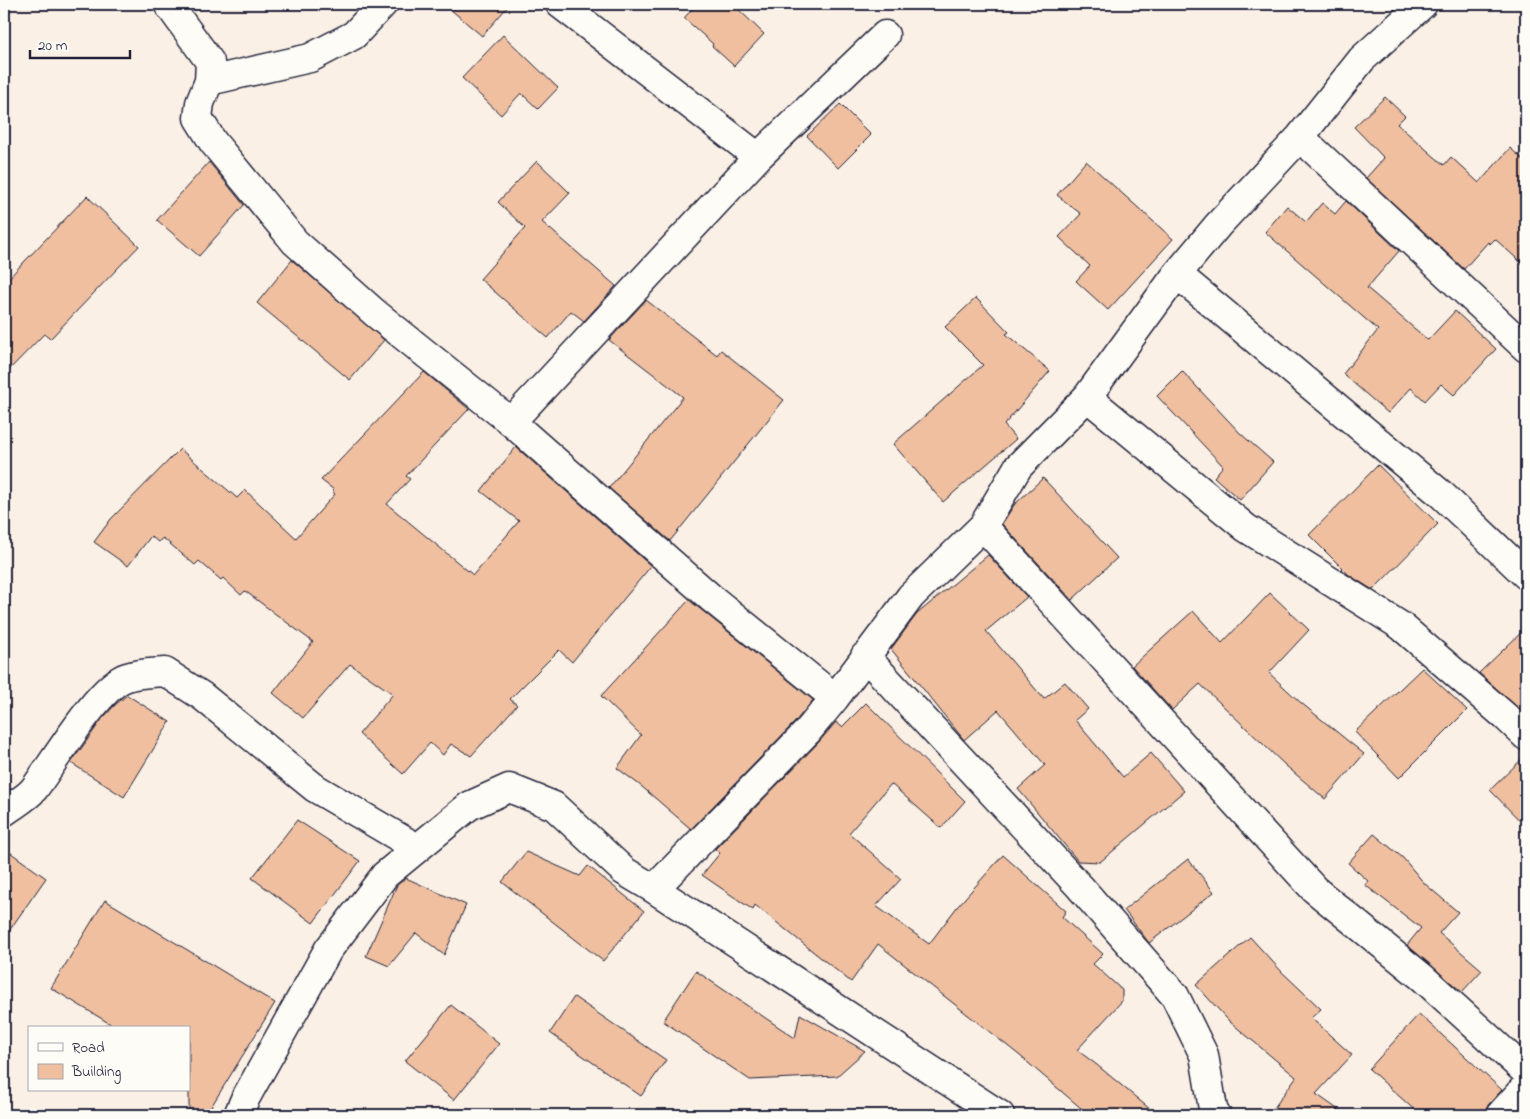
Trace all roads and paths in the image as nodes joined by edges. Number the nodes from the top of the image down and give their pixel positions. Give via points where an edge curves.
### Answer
1 (168, 4) edge
2 (383, 4) edge
3 (560, 4) edge
4 (1423, 4) edge
5 (885, 35) dead end
6 (210, 81) junction
7 (1300, 137) junction
8 (758, 157) junction
9 (1177, 274) junction
10 (1526, 348) edge
11 (1087, 398) junction
12 (511, 422) junction
13 (984, 526) junction
14 (1526, 575) edge
15 (865, 656) junction
16 (835, 698) junction
17 (1526, 736) edge
18 (4, 812) edge
19 (417, 848) junction
20 (654, 889) junction
21 (1526, 1072) edge
22 (1526, 1086) edge
23 (238, 1115) edge
24 (1000, 1115) edge
25 (1216, 1115) edge
26 (1500, 1115) edge

1 - 6 street via 210,62
2 - 6 street via 354,36 310,58
3 - 8 street
4 - 7 street via 1362,59
5 - 8 street
6 - 12 street via 200,103 198,118 213,142 295,242 381,319
7 - 9 street
7 - 10 street
8 - 12 street
9 - 11 street
9 - 14 street via 1442,496
11 - 13 street via 1018,468
11 - 17 street via 1246,528 1400,626
12 - 16 street via 710,597
13 - 15 street via 911,596
13 - 21 street via 1314,889 1423,978
15 - 16 street
15 - 25 street via 1080,887 1176,996 1204,1055
16 - 20 street via 807,732
18 - 19 street via 33,791 56,756 114,684 126,677 165,672 202,696 315,788
19 - 20 street via 469,806 509,788 554,806 624,871
19 - 23 street via 385,875 328,950
20 - 24 street
22 - 26 street

